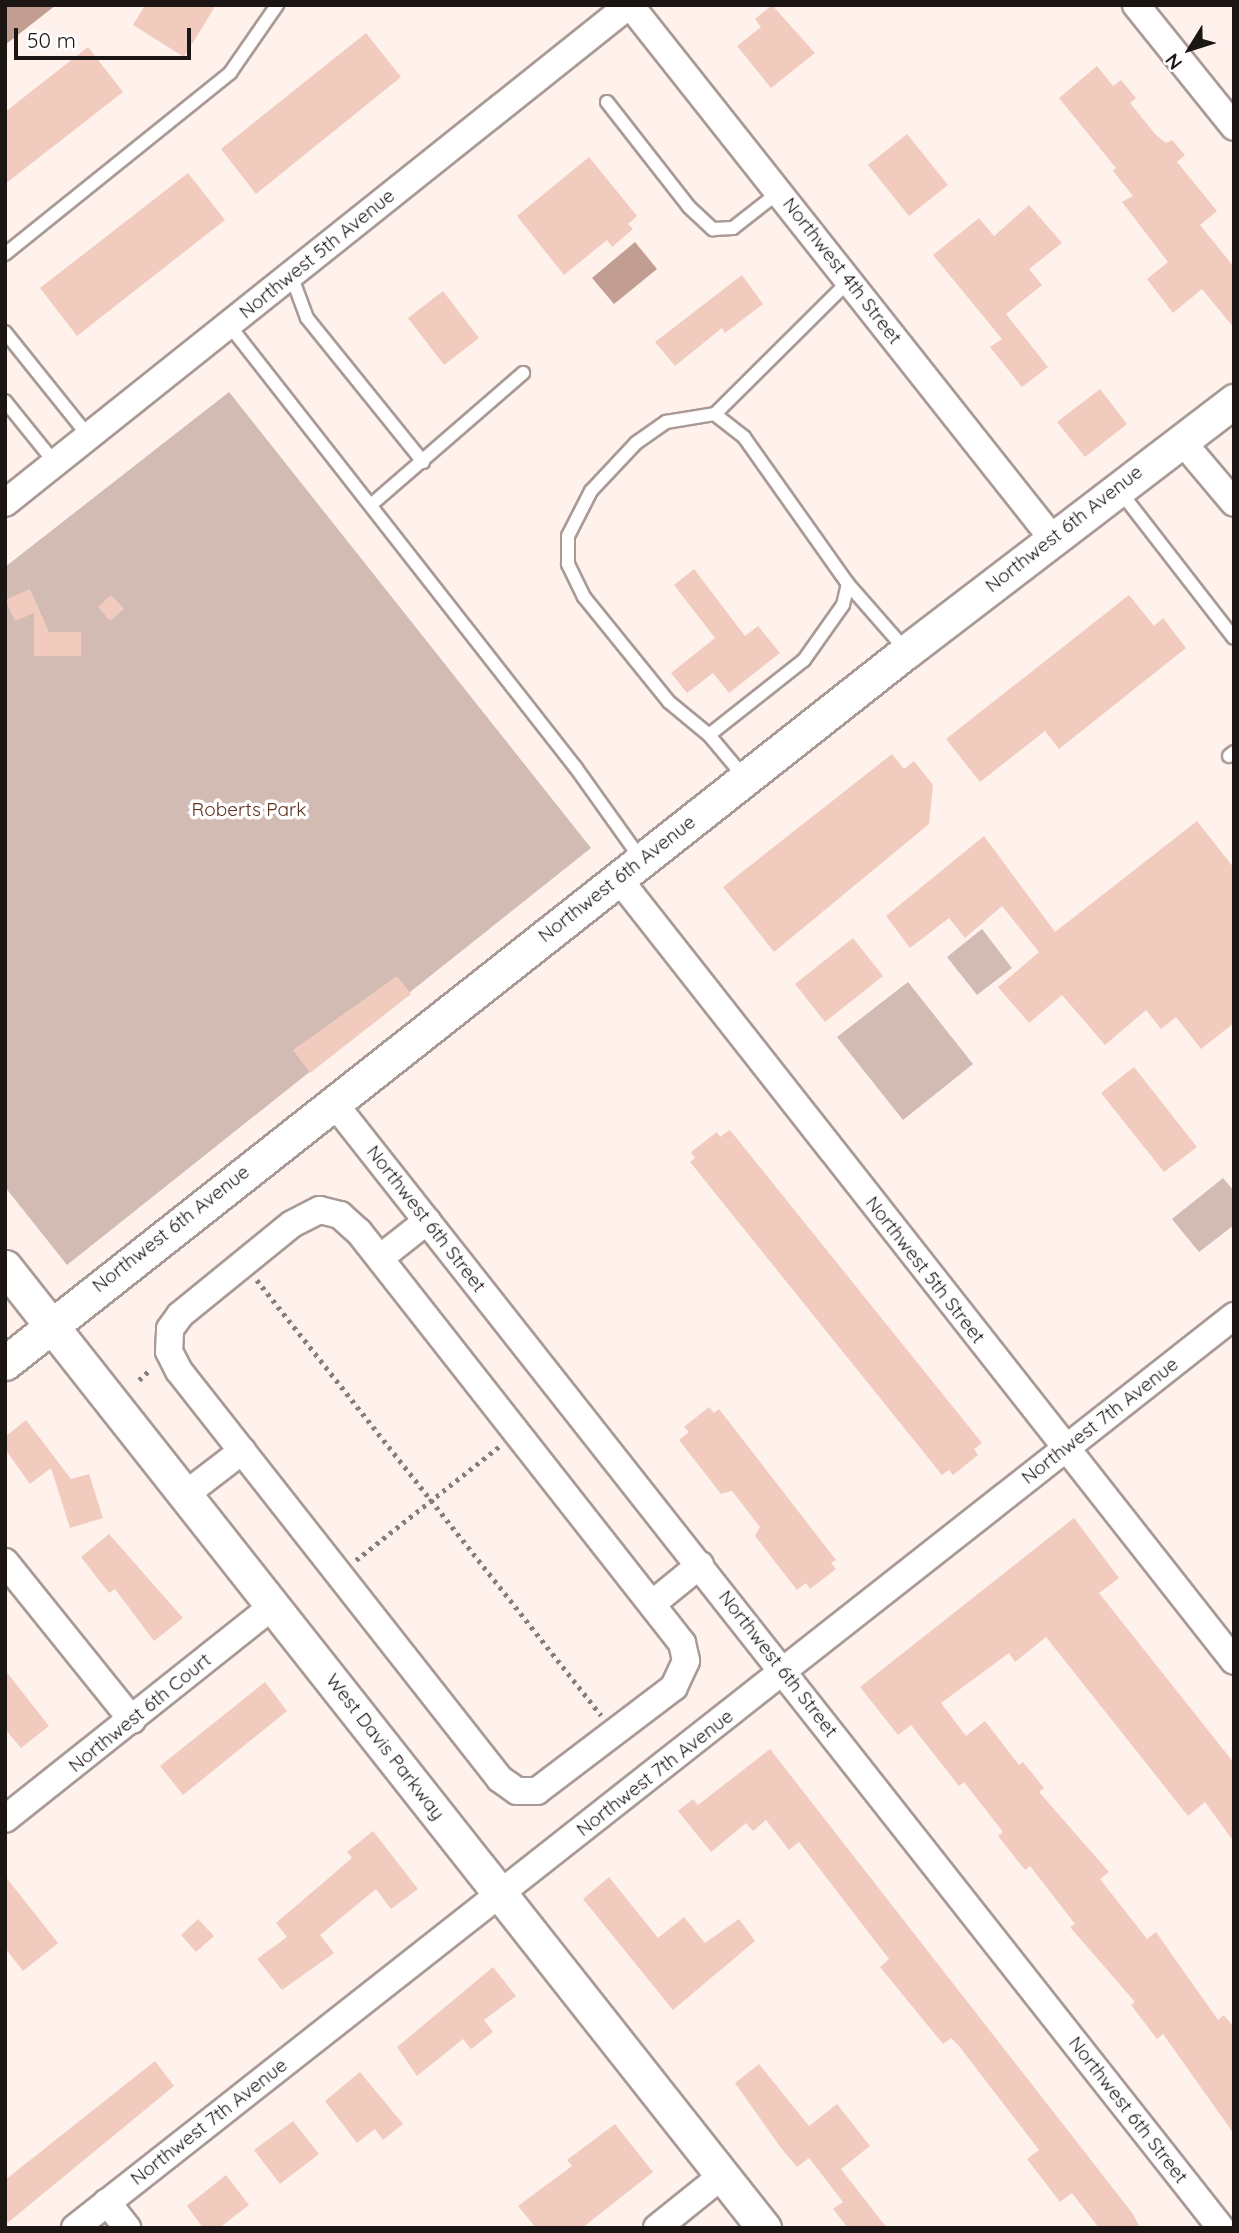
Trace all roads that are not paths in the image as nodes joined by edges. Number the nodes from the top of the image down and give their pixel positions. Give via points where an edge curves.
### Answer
1 (277, 5) edge
2 (629, 5) edge
3 (1136, 5) edge
4 (607, 102) dead end
5 (1234, 127) edge
6 (779, 192) junction
7 (5, 254) edge
8 (291, 275) junction
9 (849, 281) junction
10 (229, 325) junction
11 (5, 332) edge
12 (523, 373) dead end
13 (5, 401) edge
14 (1234, 401) edge
15 (715, 414) junction
16 (89, 437) junction
17 (1181, 440) junction
18 (55, 463) junction
19 (423, 463) junction
20 (1117, 487) junction
21 (5, 503) edge
22 (1234, 503) edge
23 (372, 504) junction
24 (1052, 538) junction
25 (848, 584) junction
26 (1234, 638) edge
27 (907, 651) junction
28 (709, 735) junction
29 (746, 779) junction
30 (629, 869) junction
31 (333, 1101) junction
32 (428, 1221) junction
33 (380, 1258) junction
34 (5, 1267) edge
35 (1234, 1316) edge
36 (51, 1325) junction
37 (5, 1363) edge
38 (1066, 1449) junction
39 (242, 1451) junction
40 (186, 1494) junction
41 (5, 1562) edge
42 (699, 1565) junction
43 (652, 1604) junction
44 (274, 1605) junction
45 (1234, 1661) edge
46 (784, 1673) junction
47 (132, 1720) junction
48 (5, 1819) edge
49 (500, 1894) junction
50 (723, 2175) junction
51 (107, 2202) junction
52 (75, 2228) edge
53 (127, 2228) edge
54 (657, 2228) edge
55 (764, 2228) edge
56 (1221, 2228) edge

1 - 7 lane via 230,73
2 - 6 street, Northwest 4th Street
2 - 8 street, Northwest 5th Avenue
3 - 5 street
4 - 6 lane via 688,207 713,229 733,228
6 - 9 street, Northwest 4th Street
8 - 10 street, Northwest 5th Avenue
8 - 19 lane via 307,318
9 - 15 lane
9 - 24 street, Northwest 4th Street
10 - 16 street, Northwest 5th Avenue
10 - 23 lane
11 - 16 lane
12 - 19 lane
13 - 18 lane
14 - 17 street, Northwest 6th Avenue
15 - 25 lane via 751,446
15 - 28 lane via 666,422 626,453 591,491 574,520 566,550 572,575 593,609 669,702
16 - 18 street, Northwest 5th Avenue
17 - 20 street, Northwest 6th Avenue
17 - 22 street
18 - 21 street, Northwest 5th Avenue
19 - 23 lane
20 - 24 street, Northwest 6th Avenue
20 - 26 lane
23 - 30 lane
24 - 27 street, Northwest 6th Avenue
25 - 27 lane
25 - 28 lane via 843,605 804,660
27 - 29 street, Northwest 6th Avenue
28 - 29 lane
29 - 30 street, Northwest 6th Avenue
30 - 31 street, Northwest 6th Avenue
30 - 38 street, Northwest 5th Street
31 - 32 street, Northwest 6th Street
31 - 36 street, Northwest 6th Avenue
32 - 33 street
32 - 42 street, Northwest 6th Street
33 - 39 street via 349,1221 320,1210 292,1224 175,1320 168,1339 172,1361
33 - 43 street
34 - 36 street, West Davis Parkway
35 - 38 street, Northwest 7th Avenue
36 - 37 street, Northwest 6th Avenue
36 - 40 street, West Davis Parkway
38 - 45 street, Northwest 5th Street
38 - 46 street, Northwest 7th Avenue
39 - 40 street
39 - 43 street via 500,1779 517,1791 551,1784 681,1680 686,1661 682,1643
40 - 44 street, West Davis Parkway
41 - 47 street
42 - 43 street
42 - 46 street, Northwest 6th Street
44 - 47 street, Northwest 6th Court
44 - 49 street, West Davis Parkway
46 - 49 street, Northwest 7th Avenue
46 - 56 street, Northwest 6th Street
47 - 48 street, Northwest 6th Court
49 - 50 street, West Davis Parkway
49 - 51 street, Northwest 7th Avenue
50 - 54 street
50 - 55 street, West Davis Parkway
51 - 52 street, Northwest 7th Avenue
51 - 53 street

